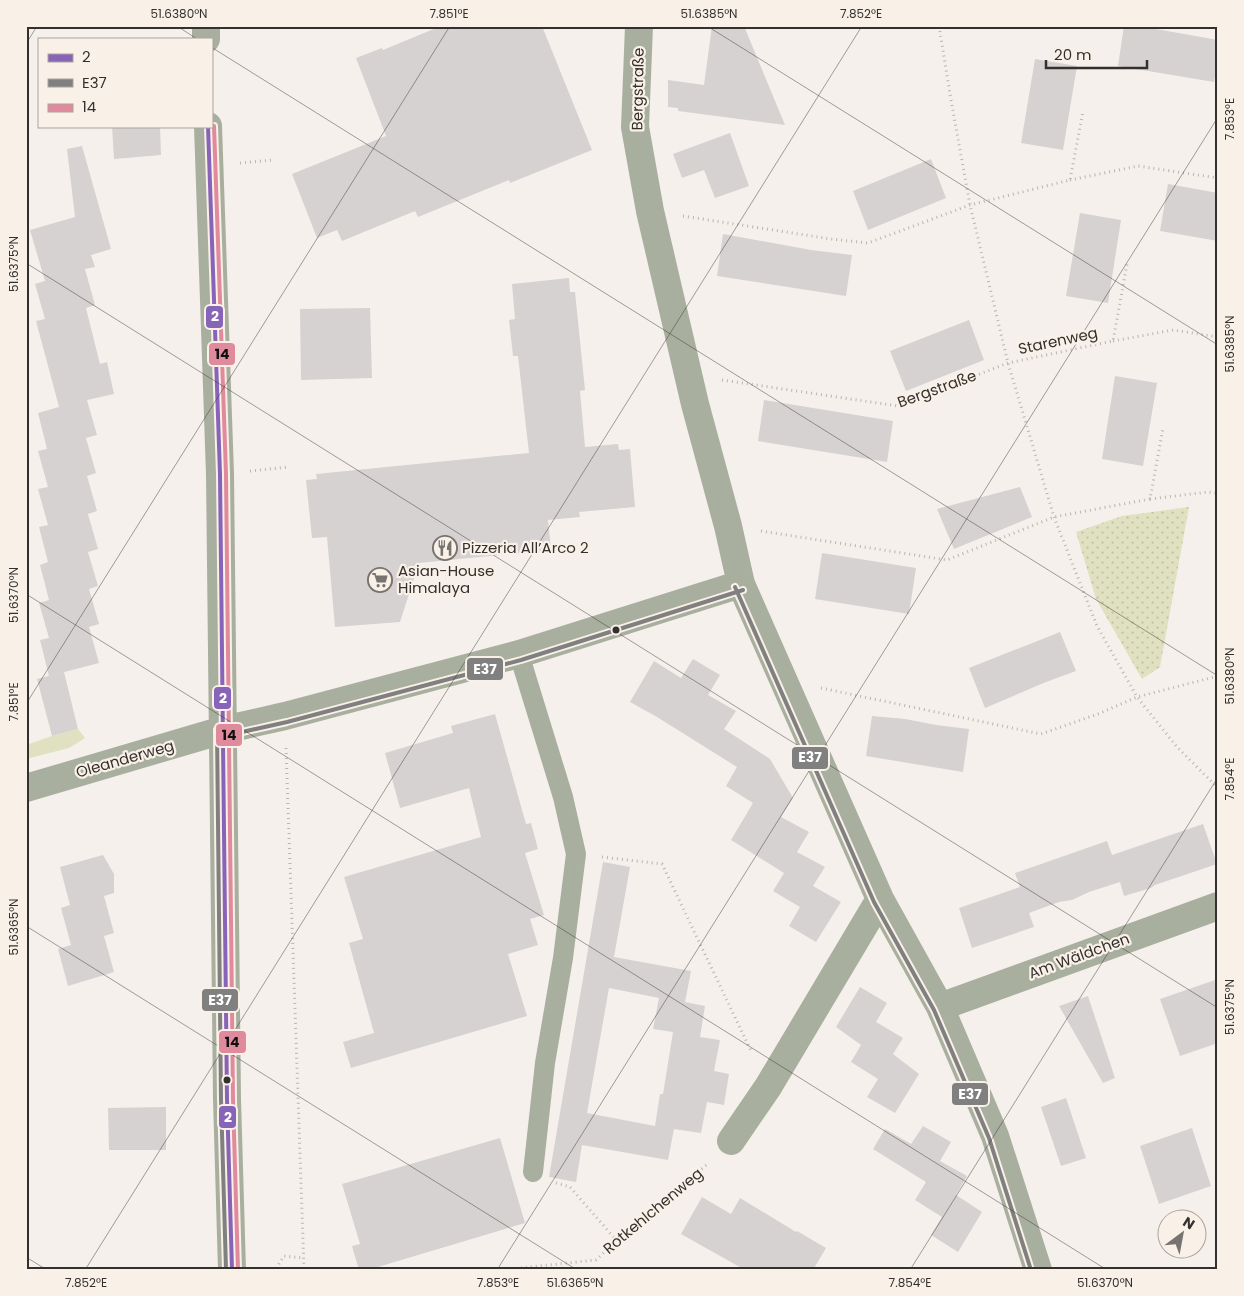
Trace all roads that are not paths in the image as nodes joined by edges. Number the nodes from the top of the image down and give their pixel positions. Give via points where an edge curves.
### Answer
1 (639, 26) edge
2 (208, 128) edge
3 (741, 584) junction
4 (520, 654) junction
5 (223, 730) junction
6 (26, 788) edge
7 (880, 899) junction
8 (1218, 906) edge
9 (940, 1007) junction
10 (731, 1141) road end
11 (533, 1172) road end
12 (232, 1269) edge
13 (1038, 1270) edge

1 - 3 street, Bergstraße via 635,127 650,211
2 - 5 street via 219,420
3 - 4 street, Oleanderweg
3 - 7 street, Bergstraße
4 - 5 street, Oleanderweg
4 - 11 lane via 563,798 576,854
5 - 6 street, Oleanderweg
5 - 12 street
7 - 9 street, Bergstraße
7 - 10 street via 768,1087
8 - 9 street, Am Wäldchen
9 - 13 street, Bergstraße via 995,1136

